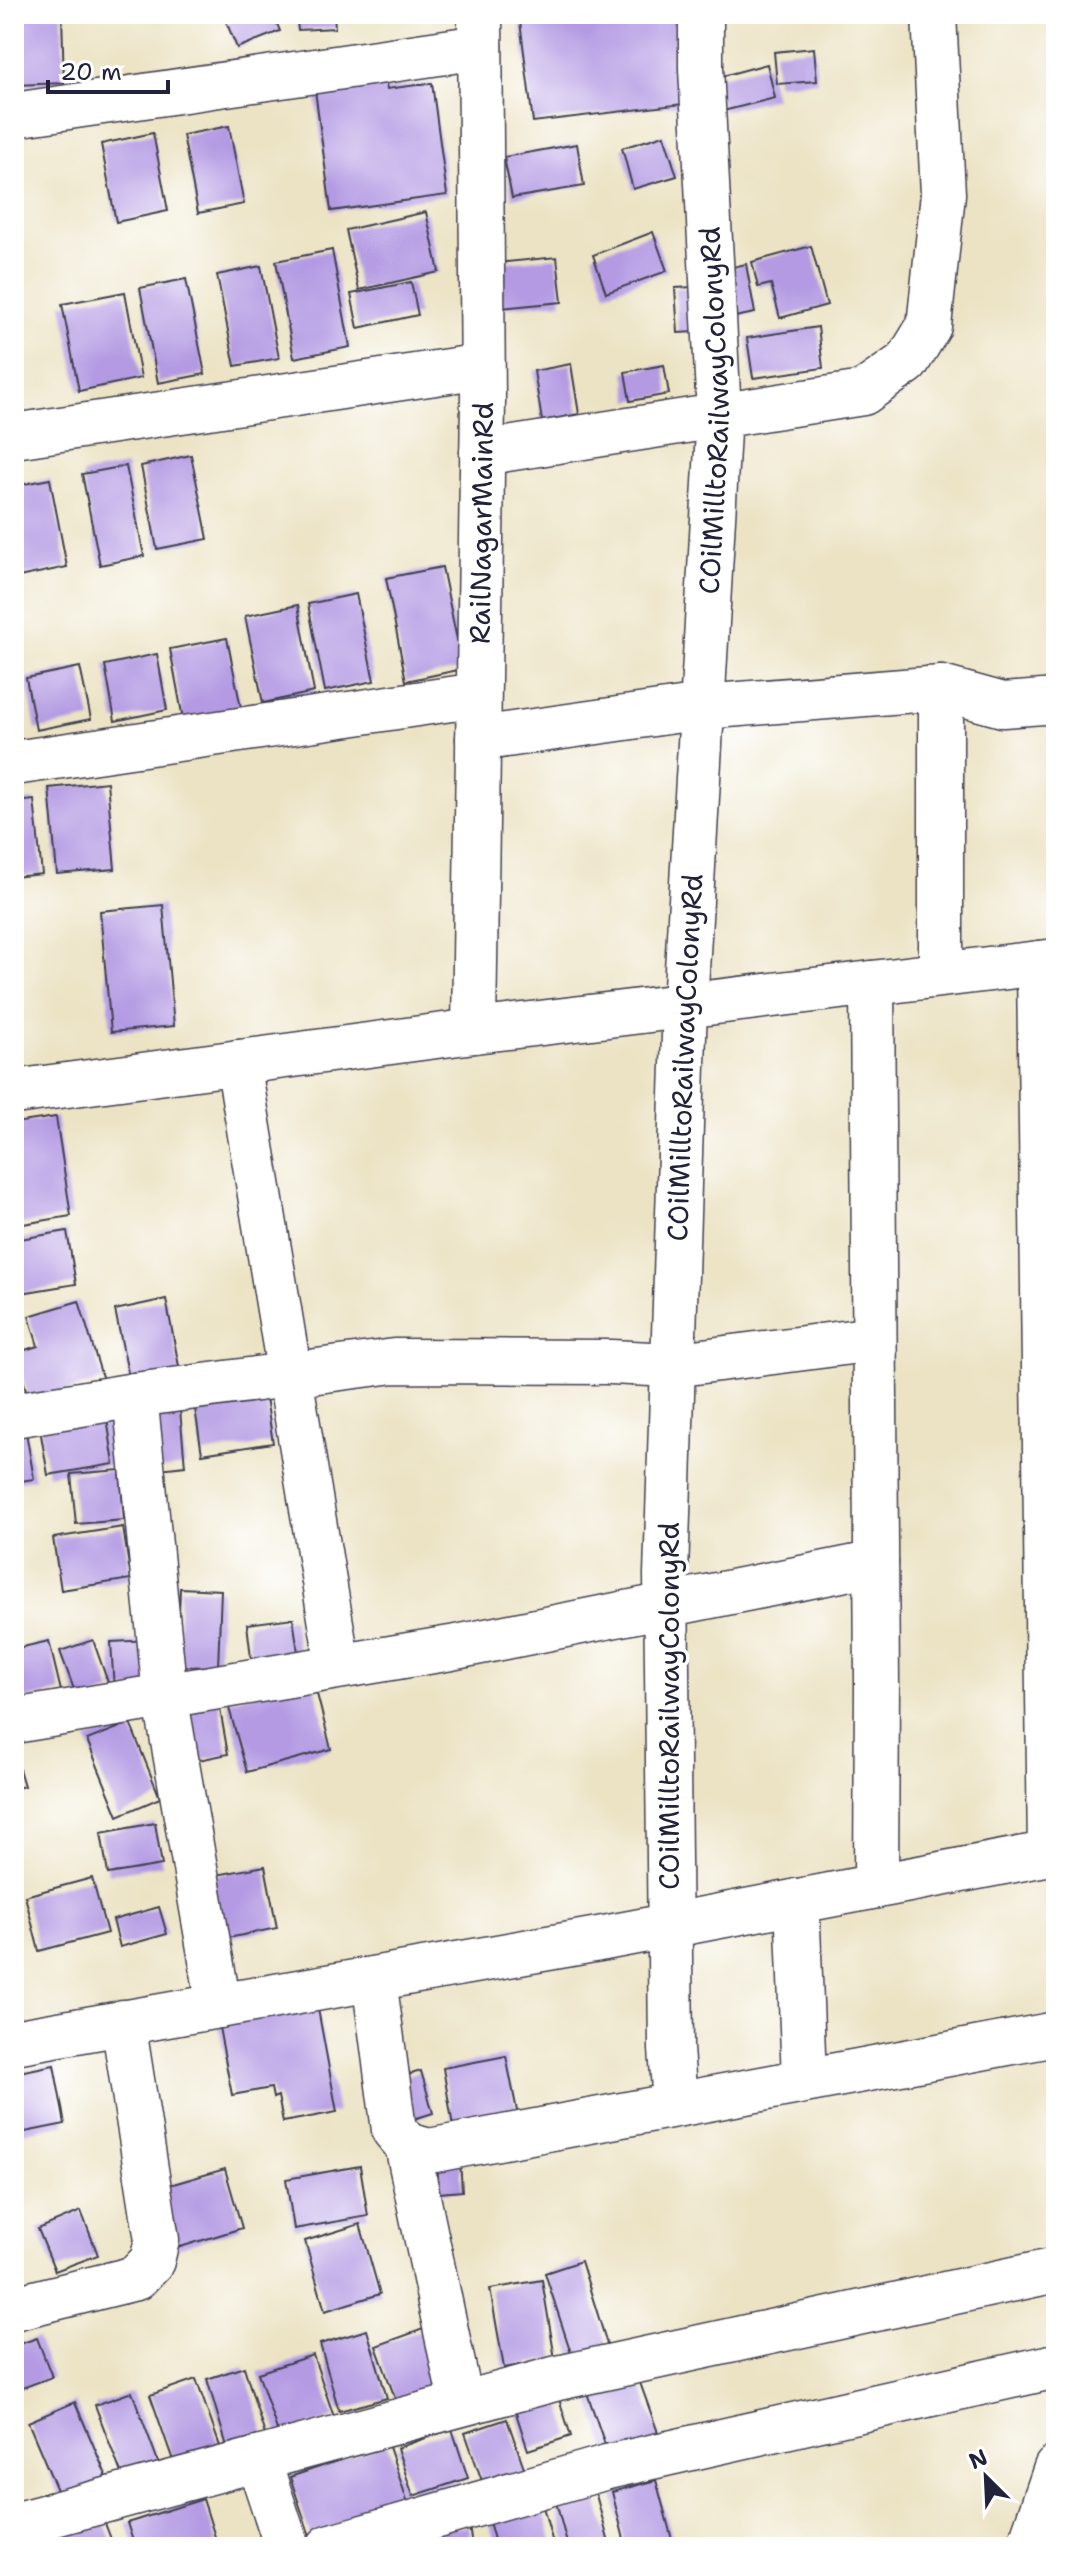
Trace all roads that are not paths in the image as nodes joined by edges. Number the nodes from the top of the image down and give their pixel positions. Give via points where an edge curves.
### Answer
1 (701, 14) edge
2 (934, 14) edge
3 (480, 30) edge
4 (14, 115) edge
5 (482, 366) junction
6 (719, 414) junction
7 (14, 436) edge
8 (482, 453) junction
9 (941, 688) junction
10 (478, 695) junction
11 (1056, 701) edge
12 (702, 707) junction
13 (478, 739) junction
14 (14, 763) edge
15 (1047, 962) edge
16 (941, 974) junction
17 (872, 983) junction
18 (685, 1005) junction
19 (474, 1031) junction
20 (238, 1062) junction
21 (14, 1092) edge
22 (874, 1339) junction
23 (672, 1365) junction
24 (288, 1375) junction
25 (135, 1395) junction
26 (14, 1415) edge
27 (876, 1563) junction
28 (666, 1605) junction
29 (338, 1666) junction
30 (165, 1695) junction
31 (14, 1721) edge
32 (1053, 1853) edge
33 (876, 1886) junction
34 (797, 1901) junction
35 (670, 1926) junction
36 (374, 1979) junction
37 (219, 2006) junction
38 (123, 2022) junction
39 (1056, 2034) edge
40 (14, 2042) edge
41 (804, 2079) junction
42 (675, 2103) junction
43 (407, 2145) junction
44 (1056, 2270) edge
45 (14, 2308) edge
46 (1056, 2366) edge
47 (458, 2404) junction
48 (258, 2459) junction
49 (1056, 2468) edge
50 (14, 2525) edge
51 (287, 2547) edge
52 (329, 2547) edge
53 (1029, 2547) edge

1 - 6 street, COilMilltoRailwayColonyRd
2 - 6 street via 943,194 929,326 907,362 863,393
3 - 4 street
3 - 5 street, RailNagarMainRd
5 - 7 street
5 - 8 street, RailNagarMainRd
6 - 8 street
6 - 12 street, COilMilltoRailwayColonyRd
8 - 10 street, RailNagarMainRd
9 - 11 street via 1003,705
9 - 12 street
9 - 16 street
10 - 13 street, RailNagarMainRd
10 - 14 street
12 - 13 street
12 - 18 street, COilMilltoRailwayColonyRd
13 - 19 street, RailNagarMainRd
15 - 16 street
15 - 32 street
16 - 17 street
17 - 18 street
17 - 22 street
18 - 19 street
18 - 23 street, COilMilltoRailwayColonyRd
19 - 20 street
20 - 21 street
20 - 24 street
22 - 23 street
22 - 27 street
23 - 24 street via 394,1361
23 - 28 street, COilMilltoRailwayColonyRd
24 - 25 street
24 - 29 street
25 - 26 street
25 - 30 street
27 - 28 street
27 - 33 street
28 - 29 street
28 - 35 street, COilMilltoRailwayColonyRd
29 - 30 street
30 - 31 street
30 - 37 street
32 - 33 street
33 - 34 street
34 - 35 street
34 - 41 street
35 - 36 street
35 - 42 street, COilMilltoRailwayColonyRd
36 - 37 street
36 - 43 street via 394,2130
37 - 38 street
38 - 40 street
38 - 45 street via 157,2240 152,2261 136,2278
39 - 41 street
41 - 42 street
42 - 43 street via 429,2151
43 - 47 street
44 - 47 street
46 - 52 street via 607,2467
47 - 48 street
48 - 50 street
48 - 51 street
49 - 53 street

